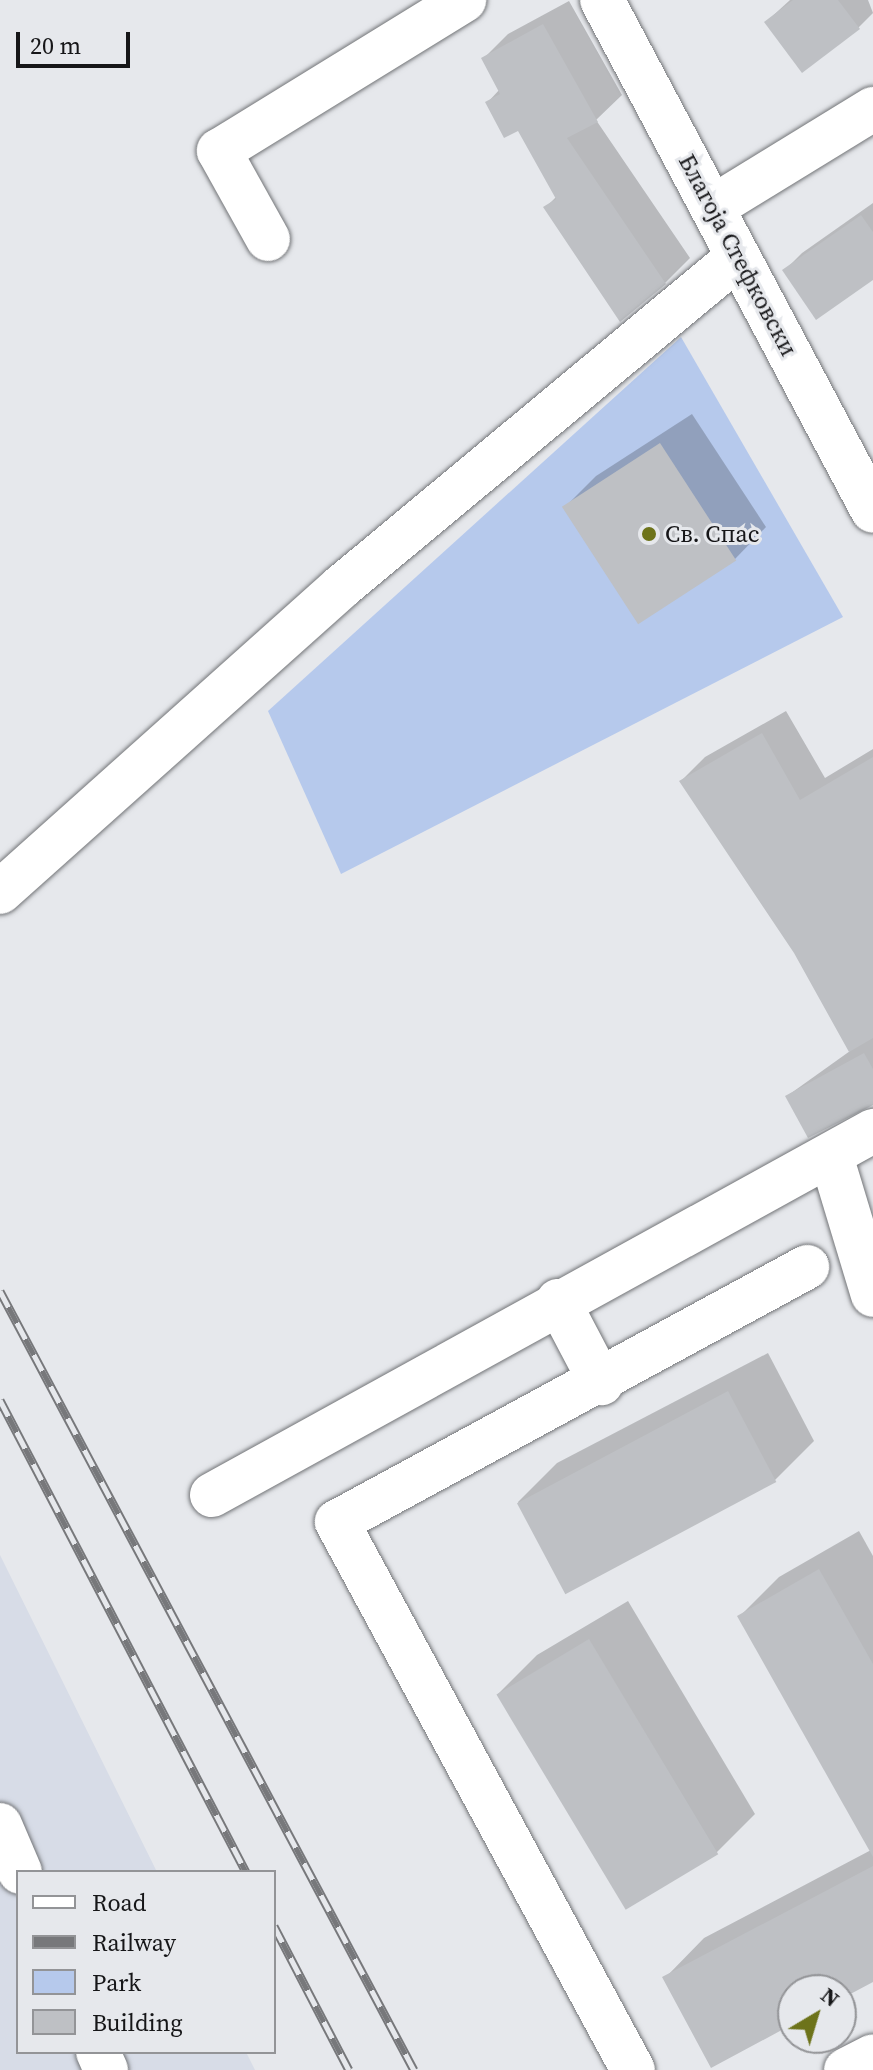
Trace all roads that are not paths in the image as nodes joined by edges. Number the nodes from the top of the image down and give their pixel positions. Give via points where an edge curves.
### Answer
1 (464, 0) edge
2 (602, 0) edge
3 (873, 109) edge
4 (713, 207) junction
5 (268, 239) dead end
6 (738, 257) junction
7 (873, 511) edge
8 (0, 892) edge
9 (873, 1131) edge
10 (831, 1156) junction
11 (807, 1267) dead end
12 (873, 1295) edge
13 (558, 1301) junction
14 (601, 1383) junction
15 (212, 1495) dead end
16 (0, 1825) edge
17 (19, 1870) edge
18 (873, 2056) edge
19 (633, 2070) edge
20 (846, 2070) edge

1 - 5 street via 219,151
2 - 4 street, Благоја Стефковски
3 - 4 street
4 - 6 street, Благоја Стефковски
6 - 7 street, Благоја Стефковски
6 - 8 street via 341,587
9 - 10 street
10 - 12 street
10 - 13 street
11 - 14 street
13 - 14 street
13 - 15 street
14 - 19 street via 337,1522
16 - 17 street
18 - 20 street

